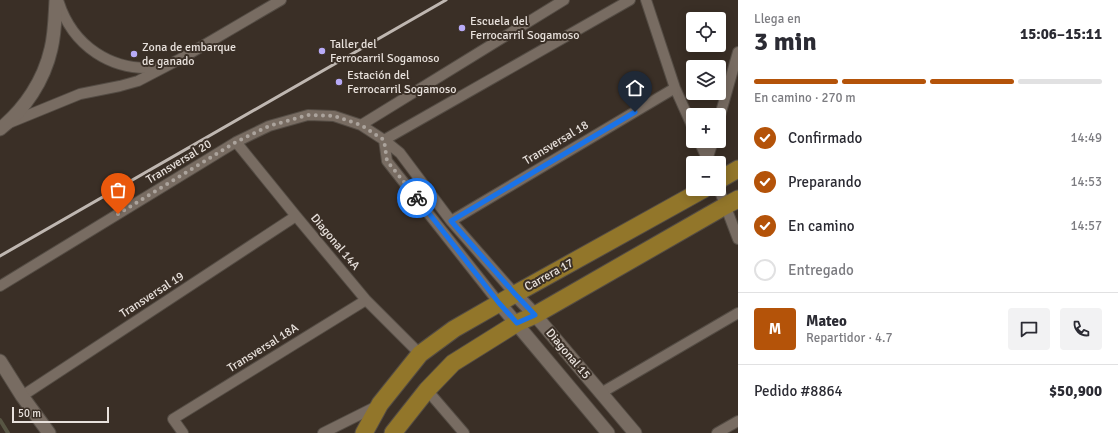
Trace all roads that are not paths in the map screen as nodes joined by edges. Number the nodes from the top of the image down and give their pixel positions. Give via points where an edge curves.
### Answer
1 (57, 0) edge
2 (564, 0) edge
3 (630, 0) edge
4 (646, 0) edge
5 (276, 1) edge
6 (738, 52) edge
7 (166, 66) junction
8 (675, 88) junction
9 (722, 108) edge
10 (686, 112) edge
11 (361, 125) junction
12 (3, 126) edge
13 (384, 140) junction
14 (236, 142) junction
15 (728, 179) edge
16 (691, 196) edge
17 (731, 202) edge
18 (296, 216) junction
19 (451, 221) junction
20 (738, 239) edge
21 (0, 286) edge
22 (515, 294) junction
23 (366, 300) junction
24 (499, 303) junction
25 (738, 313) edge
26 (535, 315) junction
27 (517, 323) junction
28 (420, 354) junction
29 (0, 361) edge
30 (427, 390) junction
31 (601, 393) junction
32 (22, 396) junction
33 (380, 404) junction
34 (738, 421) edge
35 (49, 433) edge
36 (183, 433) edge
37 (323, 433) edge
38 (364, 433) edge
39 (394, 433) edge
40 (464, 433) edge
41 (608, 433) edge
42 (635, 433) edge
43 (717, 433) edge

1 - 7 street via 69,26 90,49 104,58 134,67
1 - 12 street via 51,50 46,66 30,97
2 - 11 street
3 - 13 street
4 - 8 street
5 - 7 street
6 - 9 street
7 - 12 street via 138,80 80,94
8 - 10 street
8 - 19 street, Transversal 18
11 - 13 street, Transversal 20
11 - 14 street, Transversal 20 via 334,116 308,115 269,126
13 - 19 street, Diagonal 15 via 400,153
13 - 24 street, Diagonal 15 via 387,161
14 - 18 street, Diagonal 14A
14 - 21 street, Transversal 20
15 - 17 street
16 - 22 main road, Carrera 17
17 - 20 street
17 - 26 main road
18 - 23 street, Diagonal 14A
18 - 32 street, Transversal 19
19 - 22 street, Diagonal 15
22 - 24 main road, Carrera 17
22 - 26 street, Diagonal 15
23 - 28 street, Diagonal 14A
23 - 36 street, Transversal 18A via 173,419
24 - 27 street, Diagonal 15
24 - 28 main road, Carrera 17 via 454,329
25 - 31 street
26 - 27 main road
26 - 31 street, Diagonal 15
27 - 30 main road via 453,363
27 - 41 street, Diagonal 15
28 - 33 main road, Carrera 17
29 - 32 street
30 - 39 main road
30 - 40 street
31 - 42 street, Diagonal 15
32 - 35 street
33 - 37 street
33 - 38 main road, Carrera 17
34 - 43 street

